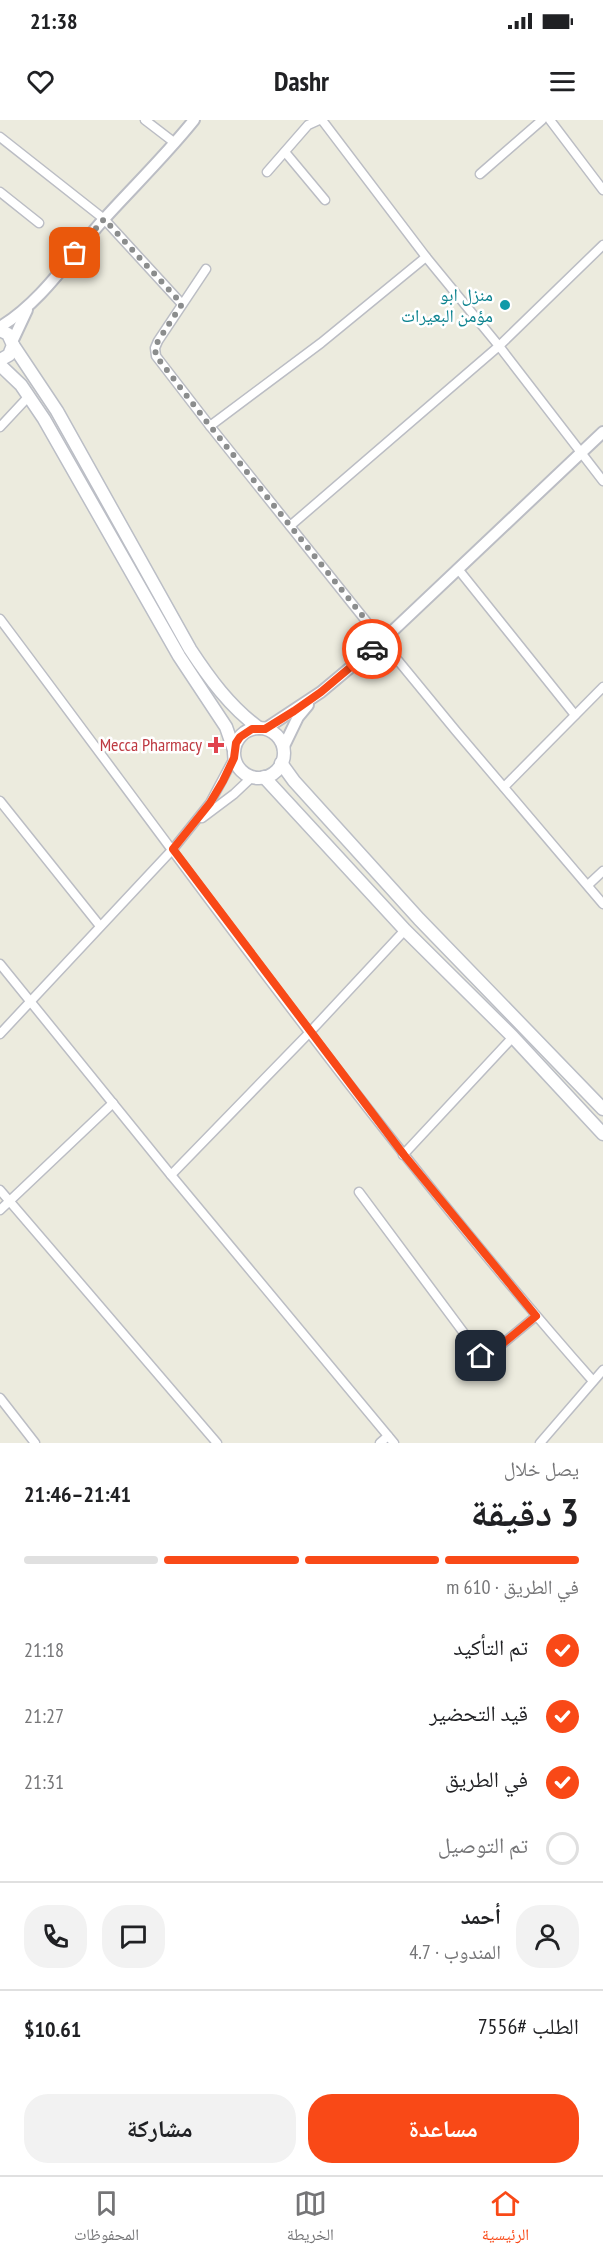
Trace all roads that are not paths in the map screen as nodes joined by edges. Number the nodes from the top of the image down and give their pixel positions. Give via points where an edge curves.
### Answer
1 (145, 120) edge
2 (194, 120) edge
3 (321, 120) edge
4 (542, 120) edge
5 (550, 120) edge
6 (0, 137) edge
7 (176, 143) junction
8 (285, 152) junction
9 (267, 171) dead end
10 (480, 174) dead end
11 (603, 190) edge
12 (0, 192) edge
13 (325, 200) dead end
14 (104, 219) junction
15 (39, 223) dead end
16 (603, 245) edge
17 (426, 257) junction
18 (206, 269) dead end
19 (30, 304) junction
20 (182, 304) junction
21 (0, 329) edge
22 (13, 343) junction
23 (499, 346) junction
24 (0, 360) edge
25 (0, 365) edge
26 (29, 396) junction
27 (210, 426) junction
28 (0, 427) edge
29 (603, 432) edge
30 (582, 452) junction
31 (603, 481) edge
32 (290, 526) junction
33 (458, 569) junction
34 (0, 619) edge
35 (382, 640) junction
36 (603, 687) edge
37 (321, 692) junction
38 (240, 713) junction
39 (575, 715) junction
40 (226, 727) junction
41 (262, 728) junction
42 (283, 748) junction
43 (234, 754) junction
44 (281, 764) junction
45 (258, 777) junction
46 (294, 781) junction
47 (504, 787) junction
48 (280, 794) junction
49 (0, 801) edge
50 (194, 823) junction
51 (173, 849) junction
52 (603, 871) edge
53 (588, 885) junction
54 (603, 904) edge
55 (100, 926) junction
56 (405, 930) junction
57 (0, 964) edge
58 (31, 1001) junction
59 (310, 1032) junction
60 (0, 1034) edge
61 (513, 1036) junction
62 (113, 1103) junction
63 (603, 1109) edge
64 (603, 1134) edge
65 (404, 1155) junction
66 (171, 1175) junction
67 (0, 1191) edge
68 (359, 1192) dead end
69 (9, 1201) junction
70 (0, 1210) edge
71 (536, 1316) junction
72 (603, 1370) edge
73 (593, 1381) junction
74 (0, 1398) edge
75 (391, 1439) edge
76 (35, 1443) edge
77 (217, 1443) edge
78 (380, 1443) edge
79 (540, 1443) edge

1 - 7 street
2 - 7 street
3 - 8 street via 308,125
3 - 17 street
4 - 10 street
5 - 11 street
6 - 14 street
7 - 14 street
8 - 9 street
8 - 13 street
12 - 15 street
14 - 19 street
14 - 20 street
16 - 23 street
17 - 23 street
17 - 27 street via 321,343
18 - 20 street
19 - 21 street
19 - 22 street
20 - 27 street via 158,341 156,356
21 - 22 main road
22 - 24 main road via 9,356
22 - 38 main road via 57,411 190,649
23 - 30 street
23 - 32 street
25 - 26 main road
26 - 28 street
26 - 40 main road via 179,656
27 - 32 street
29 - 30 street
30 - 31 street
30 - 33 street
32 - 35 street
33 - 35 street
33 - 39 street
34 - 51 street
35 - 37 street
35 - 47 street
36 - 39 street
37 - 41 street
37 - 42 street via 298,717
38 - 40 main road
38 - 41 main road
39 - 47 street
40 - 43 main road
41 - 42 main road via 277,736
41 - 43 main road via 245,732 236,743
42 - 44 main road
43 - 45 main road via 244,773
43 - 50 street via 219,788
44 - 45 main road via 277,770
44 - 46 main road
45 - 48 main road
45 - 50 street
46 - 48 main road via 281,785
46 - 63 main road via 419,919
47 - 53 street
48 - 56 main road
49 - 55 street
50 - 51 street
51 - 55 street
51 - 59 street
52 - 53 street
53 - 54 street
55 - 58 street
56 - 59 street
56 - 61 main road
57 - 58 street
58 - 60 street
58 - 62 street
59 - 65 street
59 - 66 street
61 - 64 main road
61 - 65 street
62 - 66 street
62 - 69 street
65 - 71 street
66 - 75 street
67 - 69 street
68 - 71 street via 481,1356 488,1356
69 - 70 street
69 - 77 street
71 - 73 street
72 - 73 street
73 - 79 street
74 - 76 street
75 - 78 street

